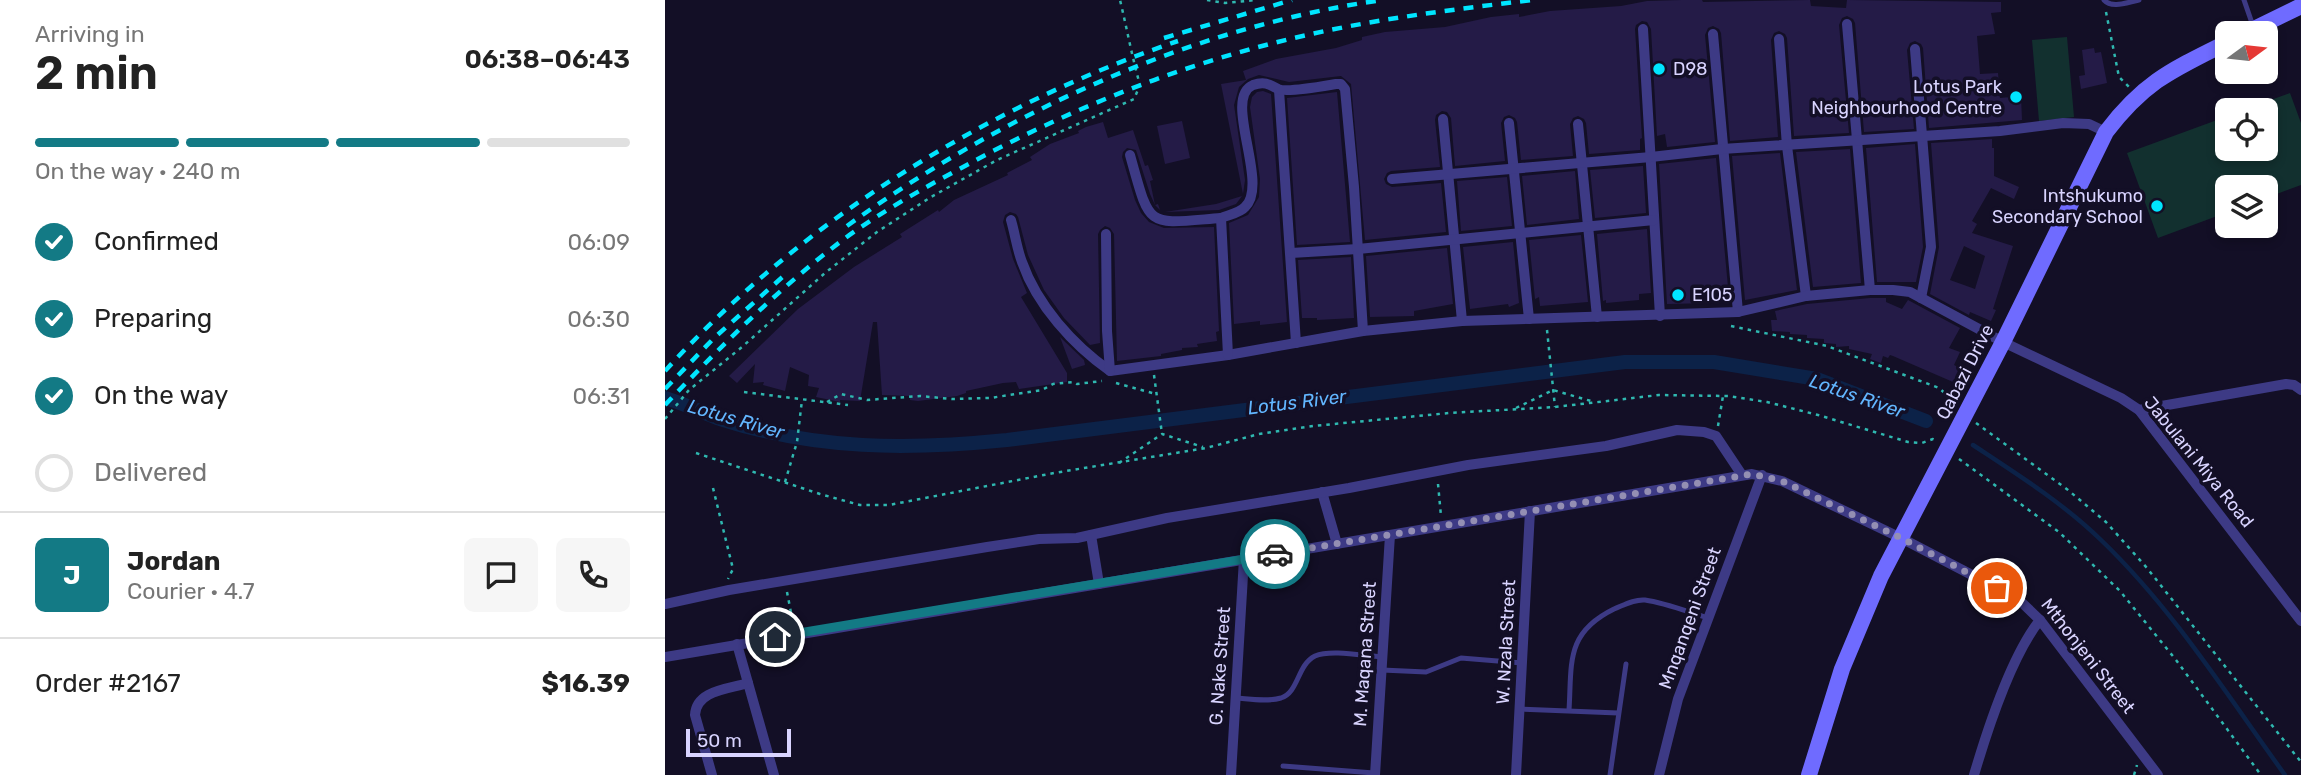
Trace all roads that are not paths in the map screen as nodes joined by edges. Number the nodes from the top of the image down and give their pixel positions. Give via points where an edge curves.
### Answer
1 (2139, 0) edge
2 (2244, 0) edge
3 (2104, 1) edge
4 (2301, 6) edge
5 (2248, 21) edge
6 (2270, 21) edge
7 (1847, 24) dead end
8 (1643, 29) dead end
9 (1713, 33) dead end
10 (1779, 39) dead end
11 (2215, 48) edge
12 (1915, 49) dead end
13 (1279, 90) junction
14 (1443, 119) dead end
15 (1509, 123) dead end
16 (1578, 124) dead end
17 (2106, 132) junction
18 (1922, 134) junction
19 (1856, 139) junction
20 (1787, 146) junction
21 (1722, 149) junction
22 (1130, 155) dead end
23 (1651, 157) junction
24 (1581, 162) junction
25 (1514, 169) junction
26 (1448, 176) junction
27 (1392, 179) dead end
28 (1221, 218) junction
29 (1011, 220) dead end
30 (1654, 220) junction
31 (1588, 226) junction
32 (1521, 232) junction
33 (1106, 234) dead end
34 (1455, 240) junction
35 (1358, 249) junction
36 (1291, 253) junction
37 (1870, 290) junction
38 (1806, 296) junction
39 (1921, 298) junction
40 (1738, 312) junction
41 (1660, 316) junction
42 (1597, 317) junction
43 (1529, 318) junction
44 (1462, 321) junction
45 (1363, 331) junction
46 (2003, 342) junction
47 (1296, 343) junction
48 (1228, 355) junction
49 (1107, 375) junction
50 (2301, 390) edge
51 (2139, 410) junction
52 (1742, 475) junction
53 (1762, 475) junction
54 (1321, 492) junction
55 (1530, 511) junction
56 (1091, 535) junction
57 (1390, 535) junction
58 (1901, 538) junction
59 (1337, 544) junction
60 (1244, 559) junction
61 (1099, 584) junction
62 (665, 604) edge
63 (1708, 618) junction
64 (2040, 620) junction
65 (2301, 621) edge
66 (737, 645) junction
67 (665, 657) edge
68 (1382, 657) junction
69 (1523, 663) junction
70 (1626, 664) dead end
71 (1381, 670) junction
72 (748, 683) junction
73 (1236, 698) junction
74 (1520, 709) junction
75 (1569, 710) junction
76 (1618, 713) junction
77 (1283, 766) dead end
78 (1375, 774) edge
79 (712, 775) edge
80 (774, 775) edge
81 (1231, 775) edge
82 (1516, 775) edge
83 (1610, 775) edge
84 (1659, 775) edge
85 (1809, 775) edge
86 (1974, 775) edge
87 (2158, 775) edge

1 - 3 lane via 2113,5
2 - 5 lane
4 - 6 street
7 - 19 street
8 - 23 street
9 - 21 street
10 - 20 street
11 - 17 street, Qabazi Drive via 2172,69 2137,95
12 - 18 street
13 - 28 street via 1262,83 1251,86 1243,96 1251,194 1246,206
13 - 35 street via 1336,84 1345,89
13 - 36 street
14 - 26 street
15 - 25 street
16 - 24 street
17 - 18 street via 2077,122
17 - 46 street, Qabazi Drive
18 - 19 street
18 - 39 street via 1931,247
19 - 20 street
19 - 37 street
20 - 21 street
20 - 38 street
21 - 23 street
21 - 40 street
22 - 28 street via 1150,215 1174,222
23 - 24 street
23 - 30 street
24 - 25 street
24 - 31 street
25 - 26 street
25 - 32 street
26 - 27 street
26 - 34 street
28 - 48 street
29 - 49 street via 1022,261 1039,295 1063,332
30 - 31 street
30 - 41 street
31 - 32 street
31 - 42 street
32 - 34 street
32 - 43 street
33 - 49 street
34 - 35 street
34 - 44 street
35 - 36 street
35 - 45 street
36 - 47 street
37 - 38 street, Jabulani Miya Road
37 - 39 street, Jabulani Miya Road via 1902,290
38 - 40 street, Jabulani Miya Road
39 - 46 street, Jabulani Miya Road
40 - 41 street, Jabulani Miya Road
41 - 42 street, Jabulani Miya Road
42 - 43 street, Jabulani Miya Road
43 - 44 street, Jabulani Miya Road
44 - 45 street, Jabulani Miya Road
45 - 47 street, Jabulani Miya Road
46 - 51 street, Jabulani Miya Road
46 - 58 street, Qabazi Drive
47 - 48 street, Jabulani Miya Road
48 - 49 street, Jabulani Miya Road
50 - 51 street via 2286,383
51 - 65 street, Jabulani Miya Road
52 - 53 street
52 - 54 street via 1716,436 1677,430
52 - 55 street
53 - 58 street, Mthonjeni Street
53 - 63 street, Mnqanqeni Street
54 - 56 street via 1167,517
54 - 59 street
55 - 57 street
55 - 69 street, W. Nzala Street
56 - 61 street
56 - 62 street via 986,547
57 - 59 street
57 - 68 street, M. Maqana Street
58 - 64 street, Mthonjeni Street via 2018,599
58 - 85 street, Qabazi Drive via 1842,669
59 - 60 street
60 - 61 street
60 - 73 street, G. Nake Street
61 - 66 street
63 - 75 lane via 1643,600 1609,612 1577,638
63 - 84 street, Mnqanqeni Street via 1678,699
64 - 86 street via 2004,690
64 - 87 street, Mthonjeni Street
66 - 67 street
66 - 72 street
68 - 71 street, M. Maqana Street
68 - 73 lane via 1318,655 1303,666 1284,697
69 - 71 lane via 1461,658 1426,672
69 - 74 street, W. Nzala Street
70 - 76 lane
71 - 78 street, M. Maqana Street
72 - 79 street via 705,696 695,708
72 - 80 street
73 - 81 street, G. Nake Street
74 - 75 lane
74 - 82 street, W. Nzala Street
75 - 76 lane
76 - 83 lane
77 - 78 lane

